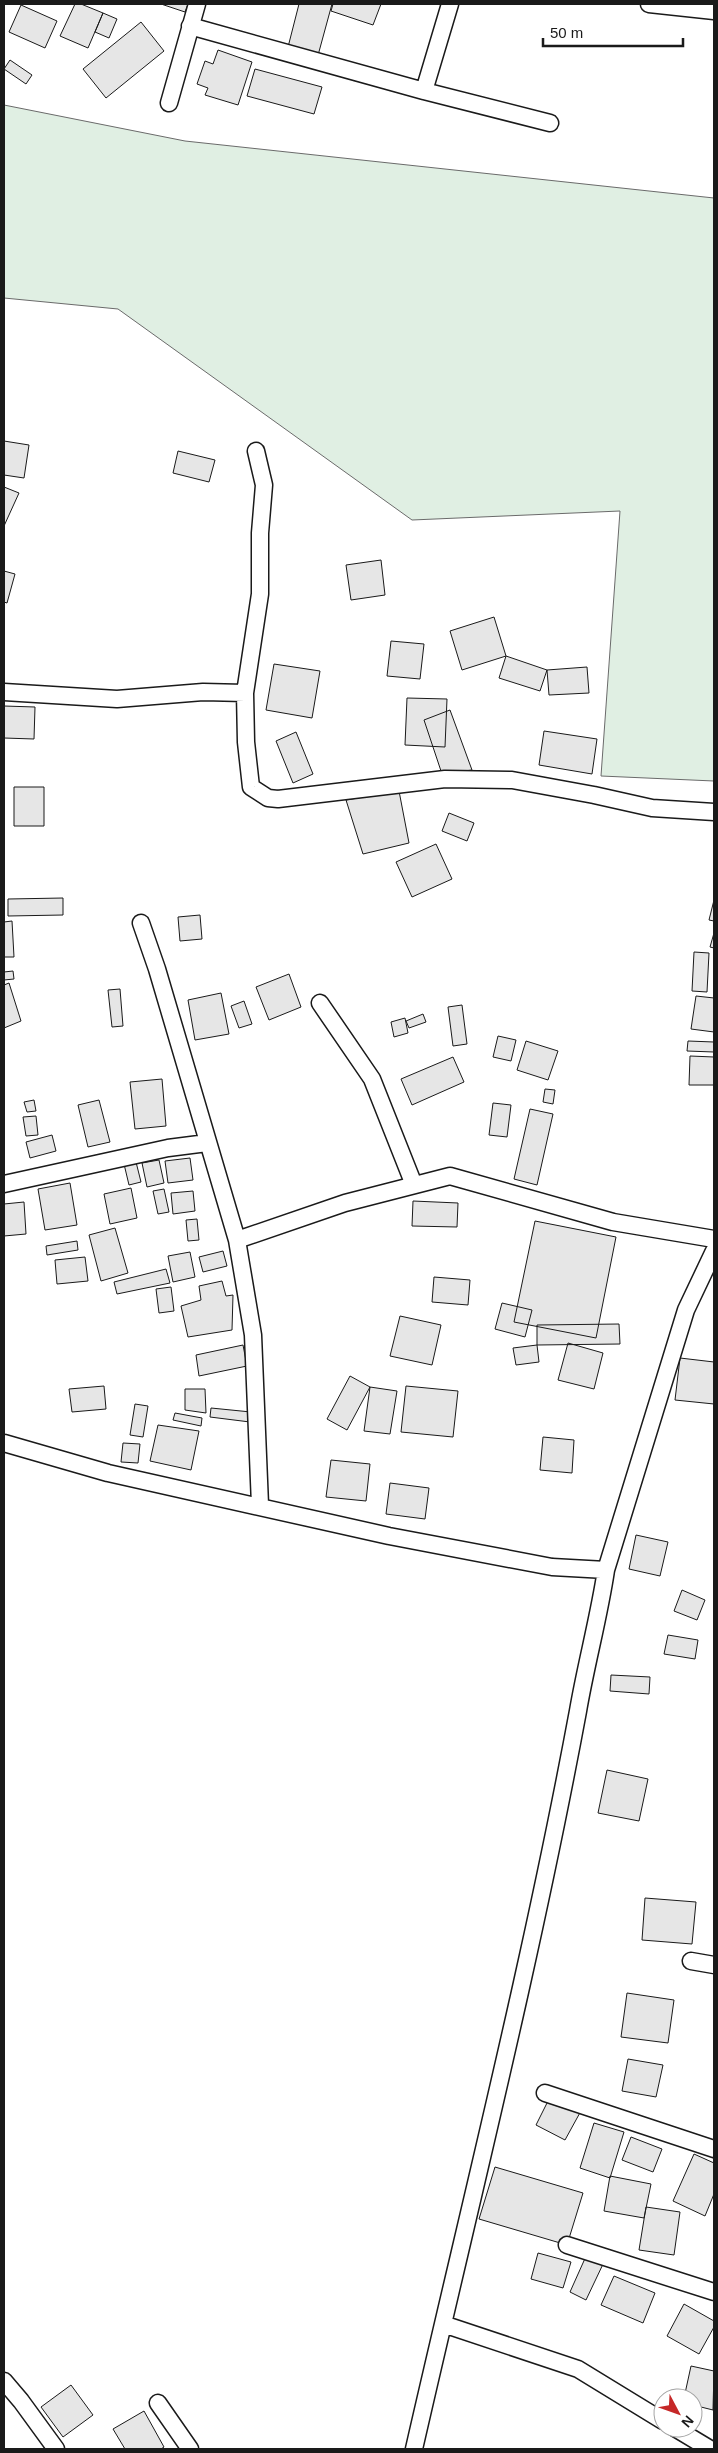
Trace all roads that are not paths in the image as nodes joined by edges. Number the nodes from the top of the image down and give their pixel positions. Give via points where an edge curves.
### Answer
1 (197, 4) edge
2 (450, 4) edge
3 (649, 4) edge
4 (711, 8) edge
5 (190, 26) junction
6 (424, 91) junction
7 (168, 102) dead end
8 (550, 123) dead end
9 (256, 451) dead end
10 (4, 692) edge
11 (245, 693) junction
12 (714, 812) edge
13 (141, 923) dead end
14 (320, 1003) dead end
15 (207, 1143) junction
16 (4, 1184) edge
17 (414, 1186) junction
18 (714, 1239) edge
19 (237, 1240) junction
20 (714, 1251) edge
21 (4, 1443) edge
22 (260, 1505) junction
23 (606, 1570) junction
24 (691, 1961) dead end
25 (714, 1965) edge
26 (545, 2092) dead end
27 (714, 2150) edge
28 (567, 2245) dead end
29 (714, 2292) edge
30 (443, 2324) junction
31 (4, 2381) edge
32 (158, 2403) dead end
33 (653, 2415) edge
34 (692, 2438) edge
35 (56, 2449) edge
36 (190, 2449) edge
37 (414, 2449) edge
38 (710, 2449) edge

1 - 5 street
2 - 6 street
3 - 4 street
5 - 6 street
5 - 7 street
6 - 8 street
9 - 11 street via 264,485 260,594
10 - 11 street via 117,699 202,692
11 - 12 street via 251,787 268,798 445,779 512,780 652,808
13 - 15 street
14 - 17 street via 372,1079
15 - 16 street via 168,1148
15 - 19 street
17 - 18 street via 450,1176 614,1222
17 - 19 street via 345,1203
19 - 22 street via 252,1335
20 - 23 street via 686,1310
21 - 22 street via 108,1472
22 - 23 street via 428,1544 552,1566
23 - 30 street via 554,1840
24 - 25 street
26 - 27 street
28 - 29 street
30 - 33 street via 578,2369
30 - 37 street
31 - 35 street
32 - 36 street
34 - 38 street

